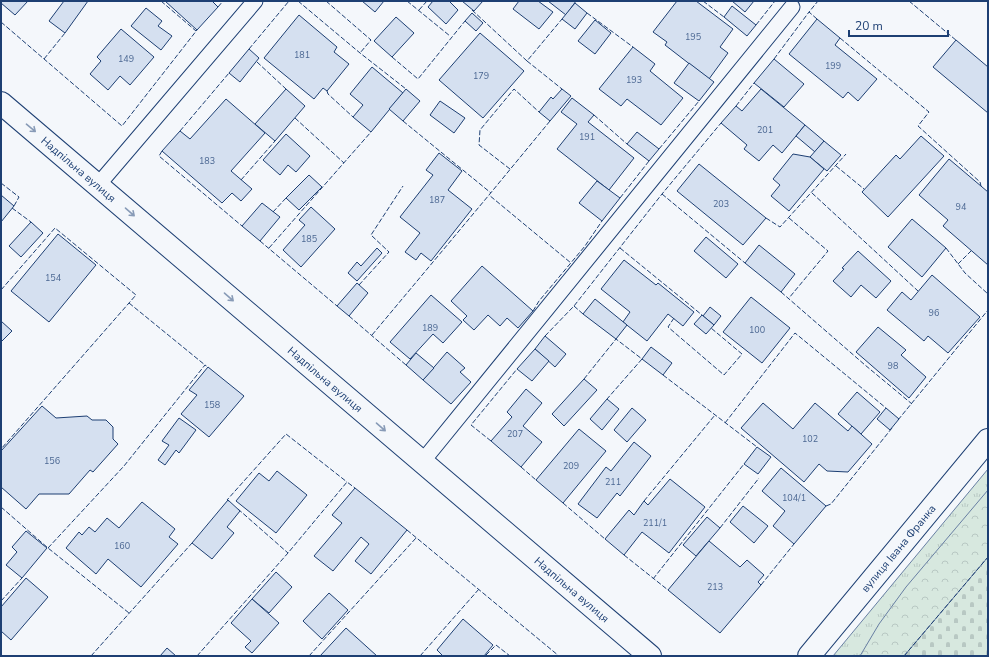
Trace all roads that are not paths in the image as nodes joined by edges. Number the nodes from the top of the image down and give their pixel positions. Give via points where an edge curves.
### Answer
1 (255, 1) edge
2 (792, 7) dead end
3 (1, 103) edge
4 (98, 185) junction
5 (988, 440) edge
6 (422, 462) junction
7 (650, 656) edge
8 (809, 656) edge

1 - 4 lane
2 - 6 lane
3 -> 4 main road, Надпільна вулиця
4 -> 6 main road, Надпільна вулиця
5 - 8 main road, вулиця Івана Франка
6 - 7 main road, Надпільна вулиця

